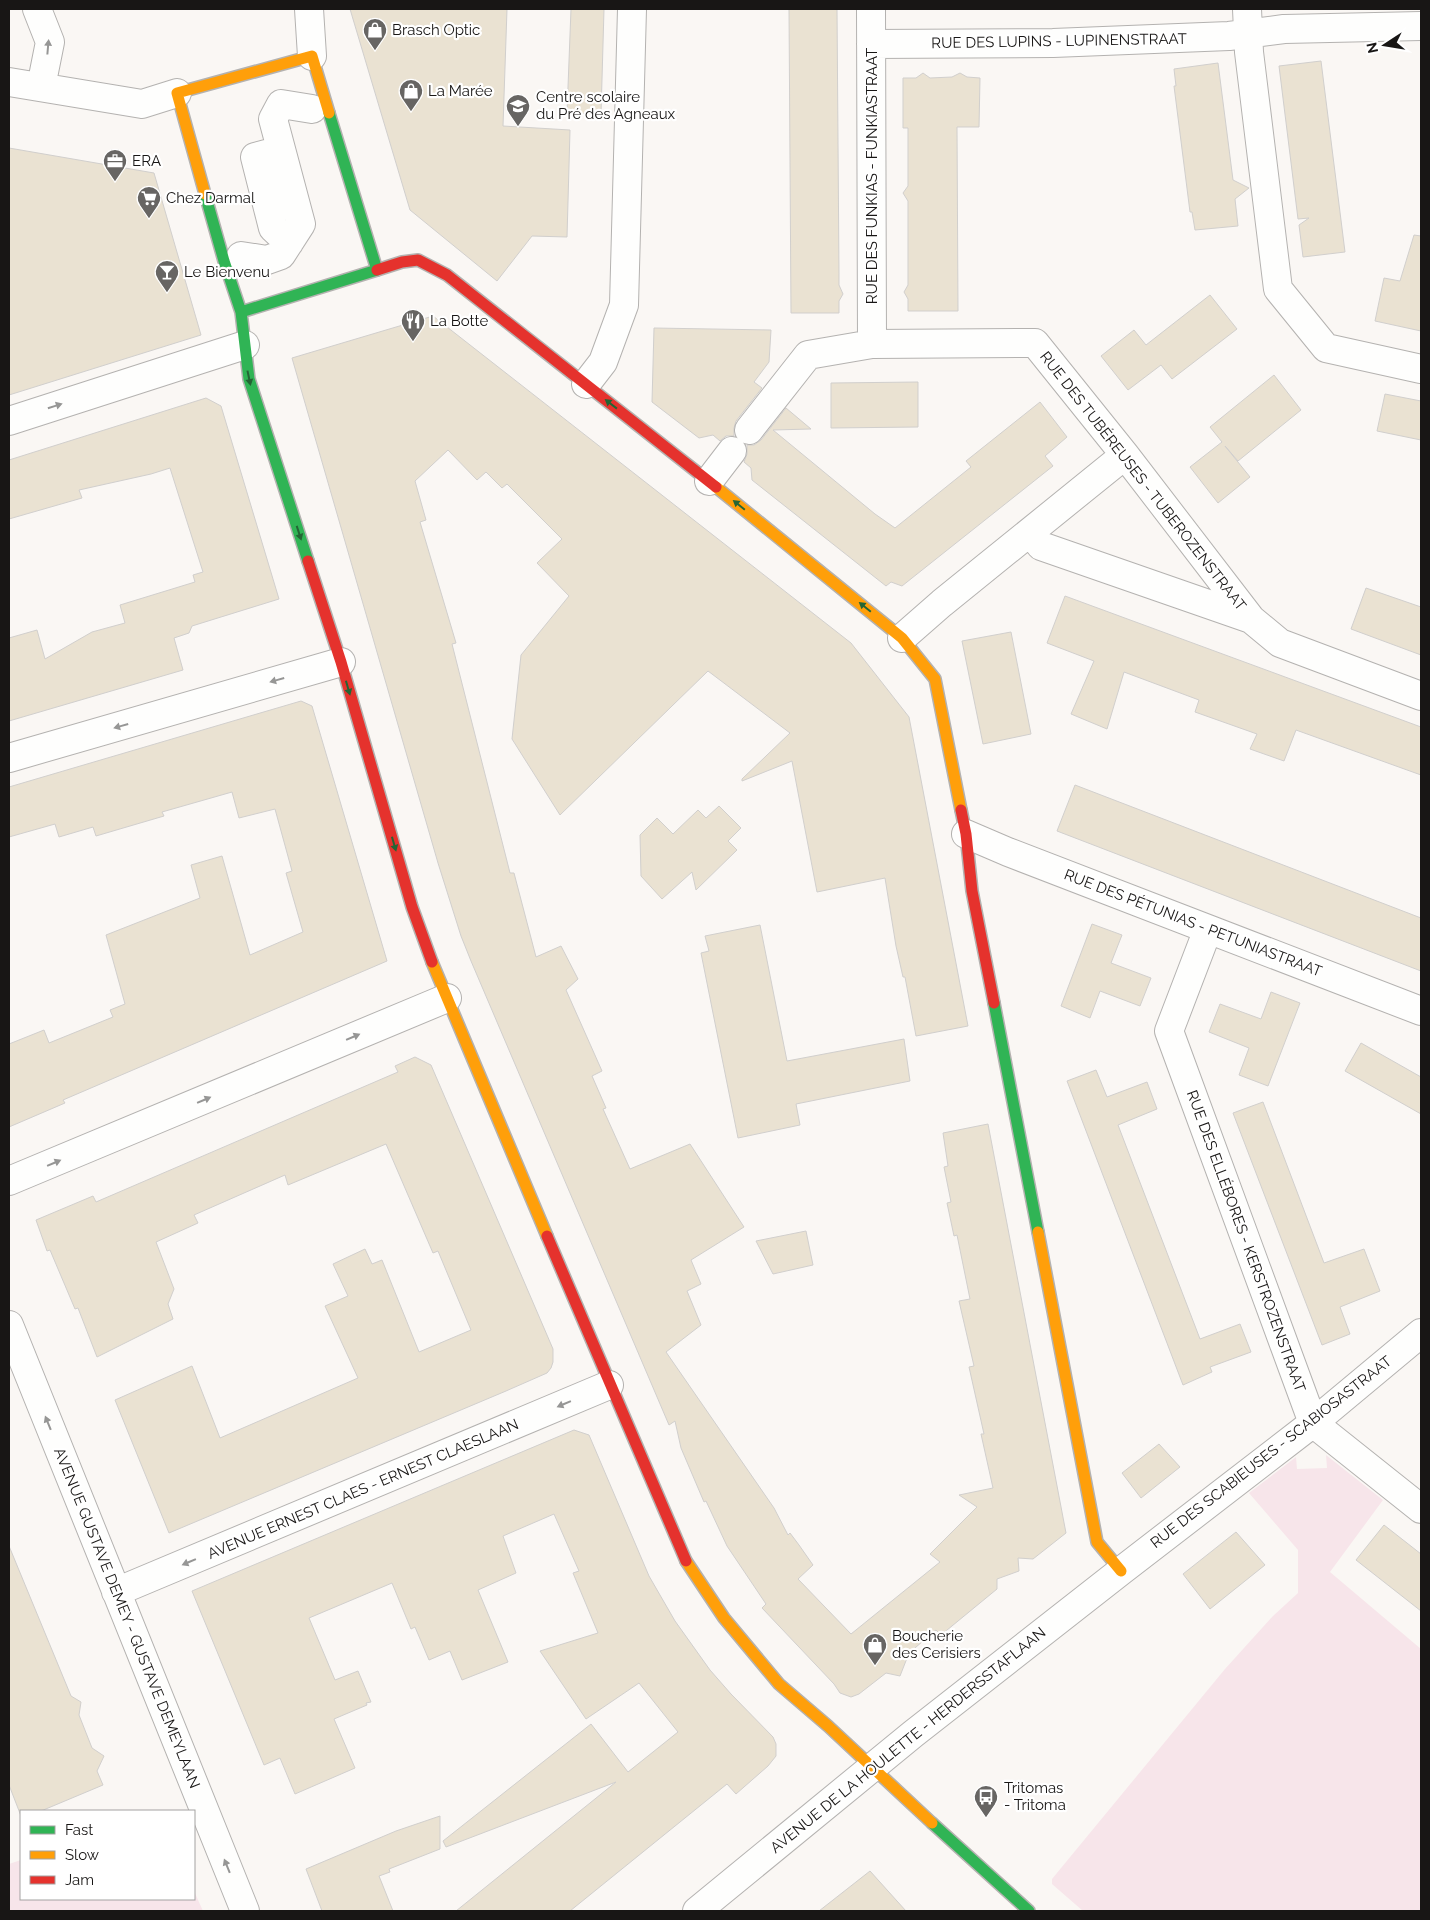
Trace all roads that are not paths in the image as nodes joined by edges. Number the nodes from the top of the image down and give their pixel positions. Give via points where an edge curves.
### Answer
1 (37, 9) edge
2 (310, 9) edge
3 (632, 9) edge
4 (871, 9) edge
5 (1247, 22) edge
6 (1421, 26) edge
7 (871, 44) junction
8 (312, 56) junction
9 (9, 82) edge
10 (41, 87) junction
11 (177, 93) junction
12 (312, 109) dead end
13 (241, 256) dead end
14 (376, 270) junction
15 (241, 312) junction
16 (872, 344) junction
17 (245, 346) junction
18 (1421, 369) edge
19 (586, 384) junction
20 (9, 421) edge
21 (749, 430) dead end
22 (732, 452) dead end
23 (1125, 454) junction
24 (709, 481) junction
25 (1030, 532) junction
26 (1251, 619) junction
27 (902, 638) junction
28 (341, 662) junction
29 (1421, 696) edge
30 (9, 758) edge
31 (966, 834) junction
32 (1208, 929) junction
33 (447, 998) junction
34 (1421, 1011) edge
35 (9, 1182) edge
36 (9, 1324) edge
37 (1421, 1333) edge
38 (609, 1385) junction
39 (1313, 1422) junction
40 (1421, 1509) edge
41 (1120, 1571) junction
42 (116, 1592) junction
43 (873, 1768) junction
44 (245, 1911) edge
45 (697, 1911) edge
46 (1029, 1911) edge

10 -> 1 street via 50,42
2 - 8 street
3 - 19 street via 624,305 603,362
4 - 7 street, RUE DES FUNKIAS - FUNKIASTRAAT
5 - 6 street, RUE DES LUPINS - LUPINENSTRAAT via 1284,29
5 - 7 street, RUE DES LUPINS - LUPINENSTRAAT via 1053,43
5 - 18 street via 1278,289 1326,348
7 - 16 street, RUE DES FUNKIAS - FUNKIASTRAAT
8 - 11 street
8 - 14 street
9 - 10 street
10 - 11 street via 142,104
11 - 15 street
12 - 13 street via 282,104 273,119 281,150 255,156 274,228 289,243 281,256 267,260
14 - 15 street
14 - 19 street via 418,260 447,275
15 - 17 street
16 - 21 street via 808,354
16 - 23 street, RUE DES TUBÉREUSES - TUBEROZENSTRAAT via 1035,343
20 -> 17 street
17 -> 28 street via 249,379
24 -> 19 street
22 - 24 street
23 - 25 street
23 - 26 street, RUE DES TUBÉREUSES - TUBEROZENSTRAAT
27 -> 24 street
25 - 26 street via 1041,546
25 - 27 street
26 - 29 street via 1280,643
27 - 31 street via 935,679
28 -> 30 street
28 -> 33 street via 412,907
31 - 32 street, RUE DES PÉTUNIAS - PETUNIASTRAAT
31 - 41 street via 972,891 1097,1542
32 - 34 street, RUE DES PÉTUNIAS - PETUNIASTRAAT
32 - 39 street, RUE DES ELLÉBORES - KERSTROZENSTRAAT via 1169,1031
35 -> 33 street
33 - 38 street
42 -> 36 street, AVENUE GUSTAVE DEMEY - GUSTAVE DEMEYLAAN
37 - 39 street, RUE DES SCABIEUSES - SCABIOSASTRAAT
38 -> 42 street, AVENUE ERNEST CLAES - ERNEST CLAESLAAN
38 - 43 street via 685,1560 724,1618 779,1684
39 - 40 street
39 - 41 street, RUE DES SCABIEUSES - SCABIOSASTRAAT
41 - 43 street, AVENUE DE LA HOULETTE - HERDERSSTAFLAAN
44 -> 42 street, AVENUE GUSTAVE DEMEY - GUSTAVE DEMEYLAAN
43 - 45 street, AVENUE DE LA HOULETTE - HERDERSSTAFLAAN
43 - 46 street

